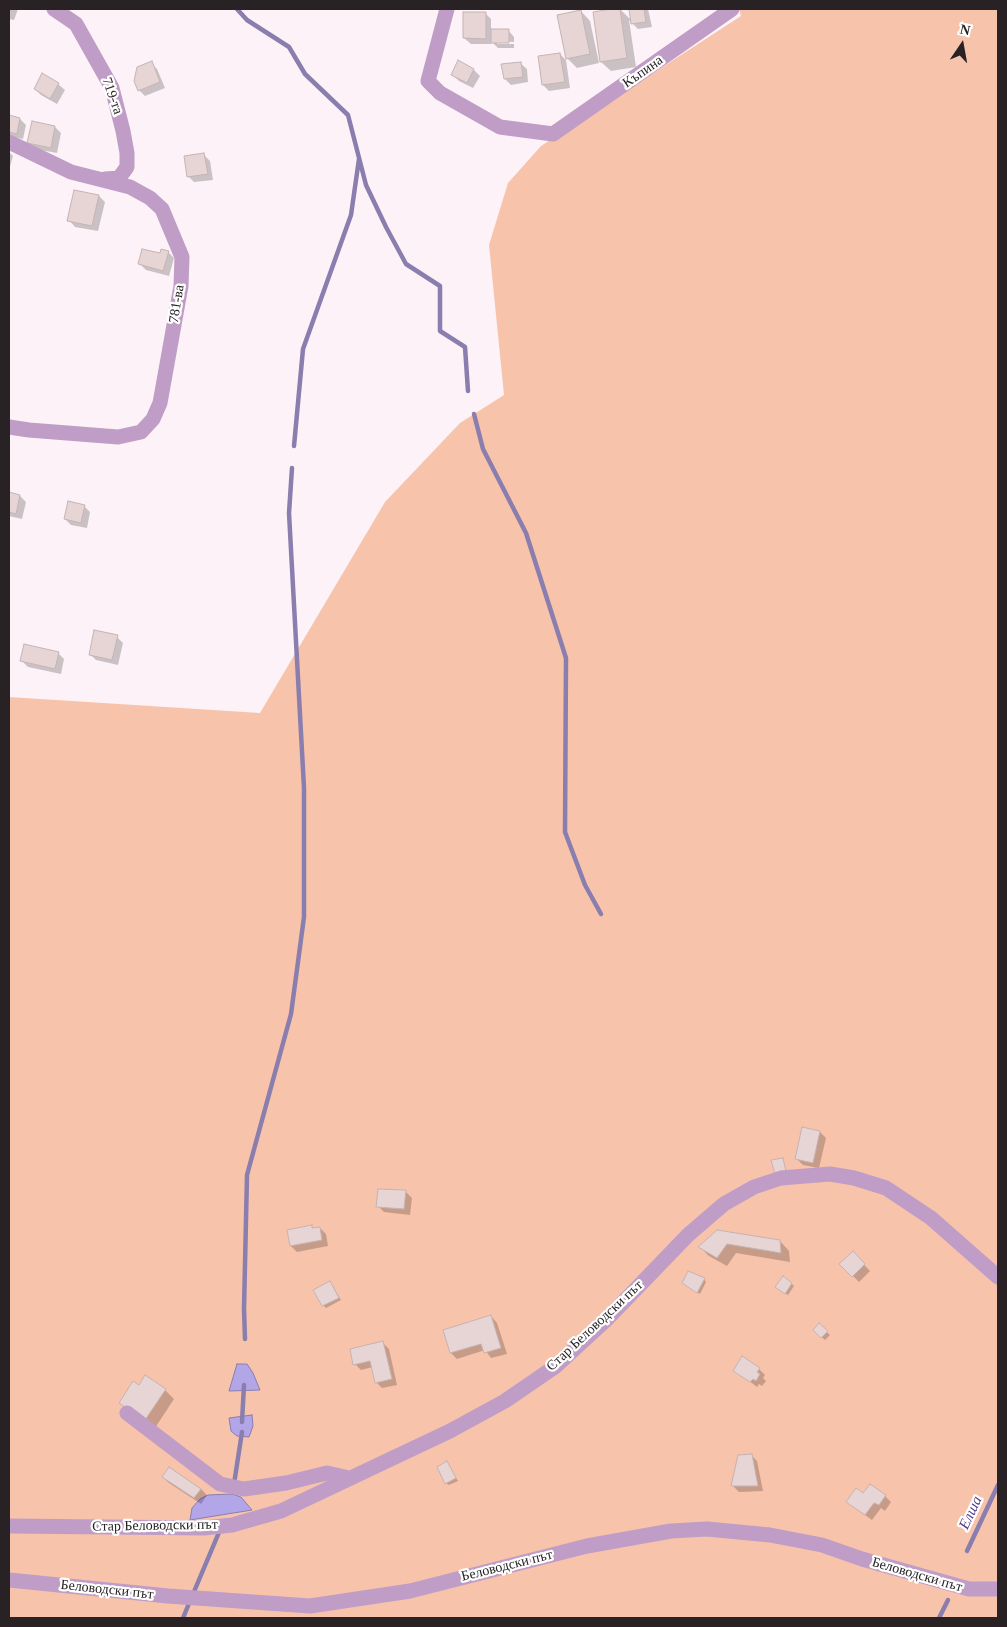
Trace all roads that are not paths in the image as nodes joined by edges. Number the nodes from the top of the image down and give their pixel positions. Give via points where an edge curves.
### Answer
1 (54, 9) edge
2 (447, 9) edge
3 (732, 9) edge
4 (9, 142) edge
5 (98, 180) junction
6 (9, 427) edge
7 (998, 1277) edge
8 (128, 1413) dead end
9 (349, 1478) junction
10 (9, 1526) edge
11 (9, 1580) edge
12 (998, 1589) edge

1 - 5 street, 719-та via 76,24 97,59 112,88 124,131 127,167 119,178
2 - 3 street, Къпина via 428,81 440,93 500,127 553,134
4 - 5 street, 781-ва via 71,172
5 - 6 street, 781-ва via 130,187 150,198 162,209 182,257 181,286 160,403 141,432 118,437
7 - 9 street, Стар Беловодски път via 931,1218 886,1188 830,1174 781,1178 754,1187 724,1204 688,1235 607,1319 556,1366 505,1401 450,1431
8 - 9 street via 220,1484 244,1489 327,1473
9 - 10 street, Стар Беловодски път via 281,1511 232,1525 204,1528
11 - 12 street, Беловодски път via 310,1606 410,1591 587,1546 671,1531 708,1529 770,1535 822,1545 969,1589

